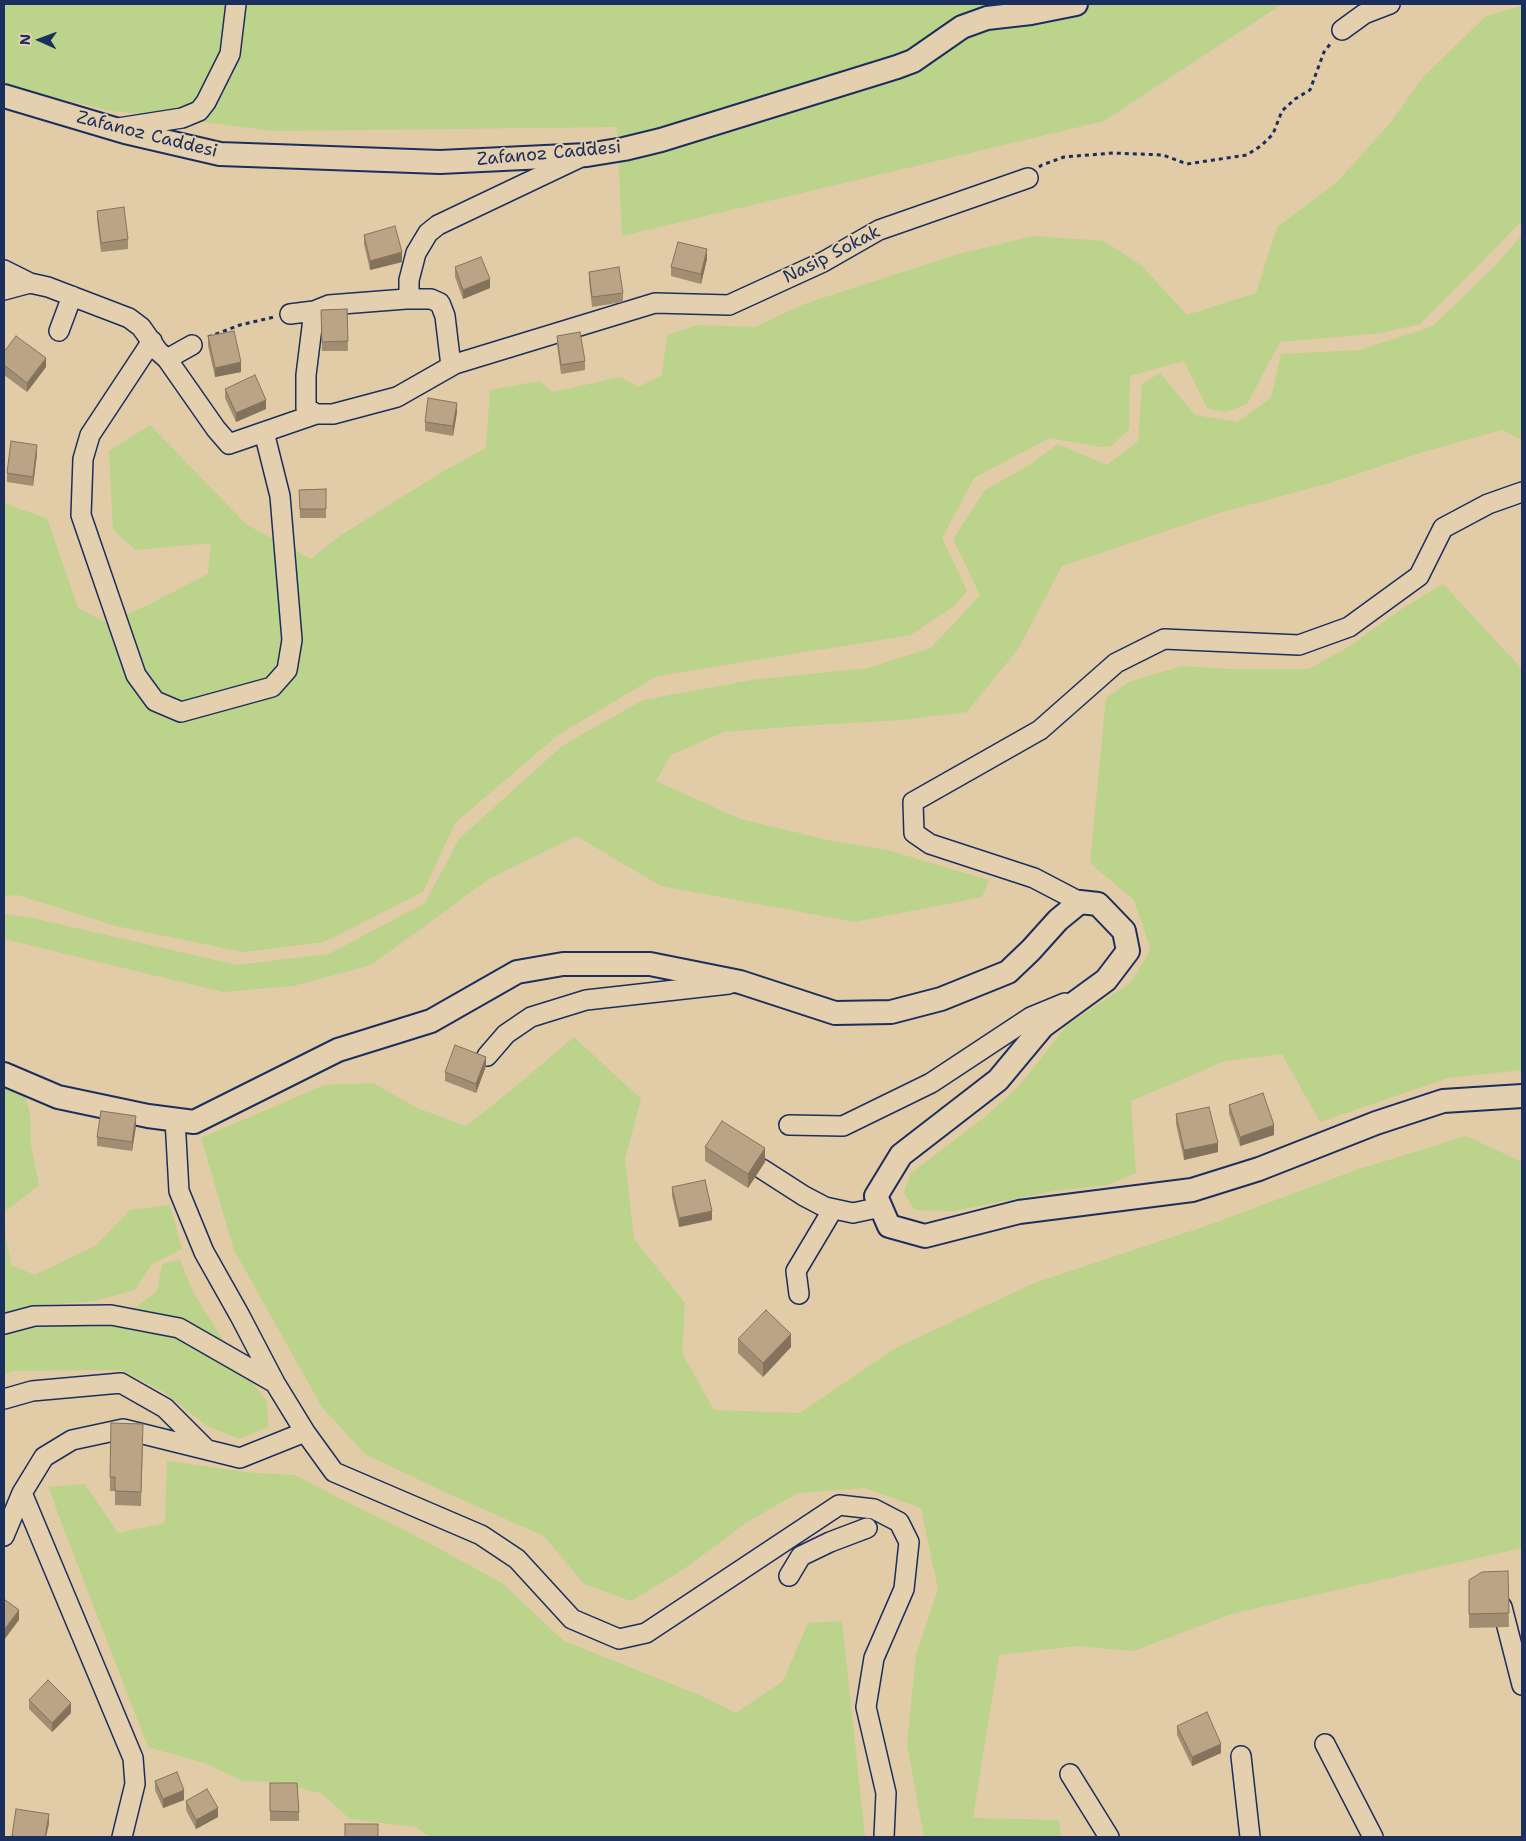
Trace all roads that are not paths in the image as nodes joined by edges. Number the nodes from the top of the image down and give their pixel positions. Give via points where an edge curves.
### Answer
1 (236, 4) edge
2 (1076, 4) edge
3 (1390, 4) edge
4 (1342, 30) road end
5 (4, 96) edge
6 (113, 129) junction
7 (587, 155) junction
8 (1028, 178) road end
9 (4, 270) edge
10 (30, 283) junction
11 (4, 290) edge
12 (72, 296) junction
13 (406, 299) junction
14 (314, 311) junction
15 (290, 314) road end
16 (60, 331) dead end
17 (152, 341) junction
18 (192, 345) road end
19 (167, 359) junction
20 (451, 366) junction
21 (316, 414) junction
22 (264, 432) junction
23 (1522, 492) edge
24 (1080, 902) junction
25 (740, 982) junction
26 (1085, 995) junction
27 (487, 1056) edge
28 (4, 1074) edge
29 (1522, 1096) edge
30 (175, 1119) junction
31 (789, 1125) dead end
32 (762, 1169) edge
33 (881, 1207) junction
34 (832, 1209) junction
35 (799, 1294) dead end
36 (4, 1324) edge
37 (275, 1383) junction
38 (4, 1399) edge
39 (305, 1432) junction
40 (206, 1449) junction
41 (22, 1493) junction
42 (867, 1528) dead end
43 (4, 1536) edge
44 (784, 1541) junction
45 (801, 1556) junction
46 (789, 1576) dead end
47 (1502, 1607) edge
48 (1522, 1685) edge
49 (1325, 1744) dead end
50 (1241, 1756) dead end
51 (1070, 1774) dead end
52 (122, 1837) edge
53 (884, 1837) edge
54 (1109, 1837) edge
55 (1250, 1837) edge
56 (1372, 1837) edge

1 - 6 street via 230,54 199,111 182,118
2 - 7 street, Zafanoz Caddesi via 987,18 962,27 913,61 898,67 661,140
3 - 4 street via 1364,14
5 - 6 street, Zafanoz Caddesi
6 - 7 street, Zafanoz Caddesi via 220,154 247,156 440,162
7 - 13 street via 438,225 428,233 416,253
8 - 20 street, Nasip Sokak via 879,230 823,262 728,305 655,303
9 - 10 street
10 - 11 street
10 - 12 street
12 - 16 street
12 - 17 street via 129,318
13 - 14 street via 329,305
13 - 20 street via 431,299 440,303 446,316
14 - 15 street
14 - 21 street via 306,375 306,408
17 - 19 street
17 - 22 street via 90,435 83,459 81,515 136,675 155,702 181,712 272,687 287,670 292,640 280,496
18 - 19 street
19 - 22 street, Nasip Sokak via 229,444
20 - 21 street, Nasip Sokak via 398,397 333,414
21 - 22 street, Nasip Sokak
23 - 24 street via 1488,504 1443,528 1418,576 1349,627 1299,645 1164,639 1116,663 1040,730 913,802 914,833 930,844 1034,878
24 - 25 street via 1008,972 941,999 891,1012 835,1013
24 - 26 street via 1098,904 1124,932 1128,951 1106,980
25 - 27 street via 586,1000 531,1017 506,1034
25 - 30 street via 650,964 563,964 517,972 431,1021 338,1050 194,1122
26 - 31 street via 1031,1017 931,1083 844,1126
26 - 33 street via 1043,1026 998,1080 901,1155 876,1196
28 - 30 street via 58,1097
29 - 33 street via 1443,1101 1376,1123 1259,1169 1192,1190 1019,1212 925,1236 889,1226
30 - 37 street via 179,1192 204,1252
32 - 34 street via 804,1196
33 - 34 street via 852,1213
34 - 35 street via 796,1272
36 - 37 street via 34,1316 111,1315 179,1328
37 - 39 street
38 - 40 street via 32,1391 122,1383 165,1408
39 - 40 street via 240,1458
39 - 44 street via 334,1472 481,1535 518,1559 572,1619 619,1639 646,1633
40 - 41 street via 123,1429 72,1440 44,1457
41 - 43 street
41 - 52 street via 134,1758 135,1784
42 - 45 street
44 - 45 street
44 - 53 street via 840,1505 874,1509 899,1522 909,1542 904,1589 874,1658 866,1707 886,1793
45 - 46 street
47 - 48 street
49 - 56 street
50 - 55 street
51 - 54 street

